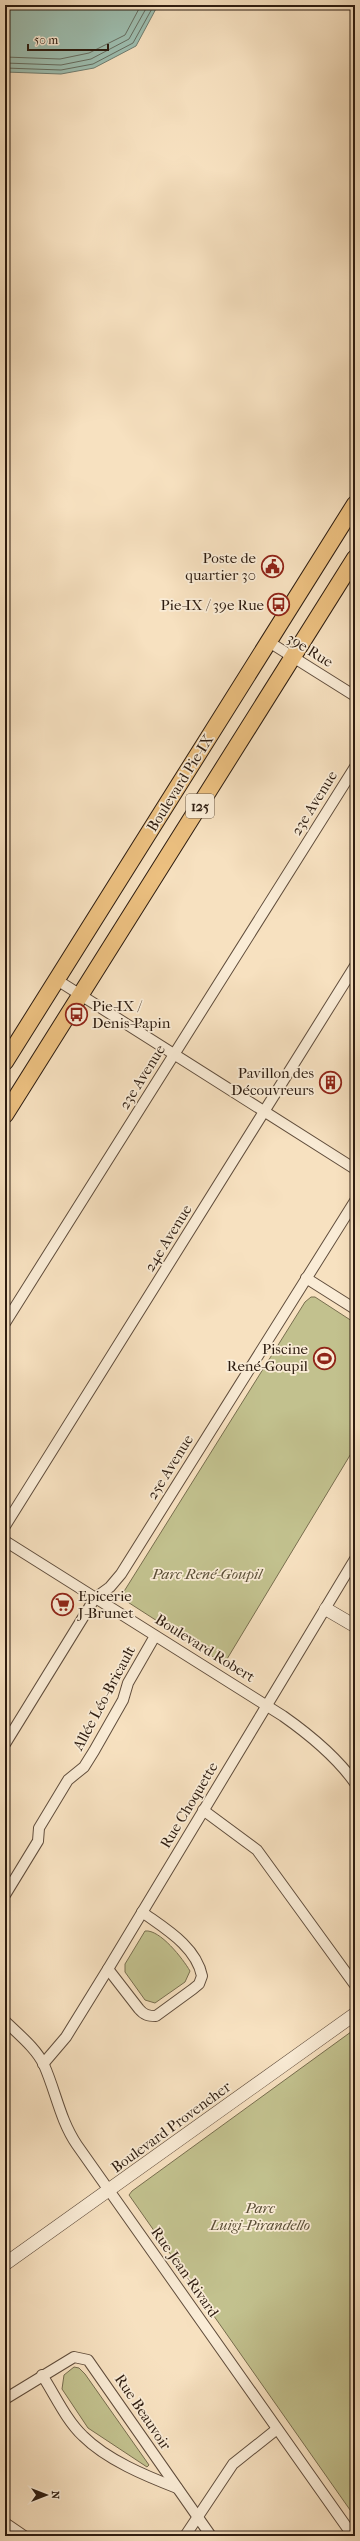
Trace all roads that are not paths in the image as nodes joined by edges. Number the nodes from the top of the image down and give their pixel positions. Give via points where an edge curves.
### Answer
1 (355, 504) edge
2 (355, 558) edge
3 (351, 575) edge
4 (268, 642) junction
5 (293, 657) junction
6 (355, 696) edge
7 (355, 767) edge
8 (355, 966) edge
9 (57, 980) junction
10 (81, 995) junction
11 (174, 1055) junction
12 (5, 1062) edge
13 (265, 1112) junction
14 (5, 1115) edge
15 (355, 1169) edge
16 (355, 1201) edge
17 (306, 1278) junction
18 (355, 1309) edge
19 (5, 1323) edge
20 (5, 1526) edge
21 (5, 1541) edge
22 (355, 1559) edge
23 (95, 1598) junction
24 (326, 1609) junction
25 (355, 1626) edge
26 (155, 1636) junction
27 (267, 1706) junction
28 (5, 1744) edge
29 (355, 1783) edge
30 (203, 1810) junction
31 (5, 1895) edge
32 (142, 1912) junction
33 (108, 1969) junction
34 (355, 1985) edge
35 (355, 2014) edge
36 (5, 2021) edge
37 (43, 2064) junction
38 (109, 2191) junction
39 (5, 2264) edge
40 (42, 2375) junction
41 (5, 2399) edge
42 (277, 2429) junction
43 (177, 2488) junction
44 (197, 2517) junction
45 (5, 2523) edge
46 (24, 2536) edge
47 (185, 2536) edge
48 (211, 2536) edge
49 (353, 2536) edge

1 - 4 main road, Boulevard Pie-IX / 125
2 - 3 main road, Boulevard Pie-IX / 125
3 - 5 main road, Boulevard Pie-IX / 125
4 - 5 street, 39e Rue
4 - 9 main road, Boulevard Pie-IX / 125
5 - 6 street, 39e Rue
5 - 10 main road, Boulevard Pie-IX / 125
7 - 11 street, 23e Avenue
8 - 13 street, 24e Avenue
9 - 10 street
9 - 12 main road, Boulevard Pie-IX / 125
10 - 11 street
10 - 14 main road, Boulevard Pie-IX / 125
11 - 13 street
11 - 19 street, 23e Avenue
13 - 15 street
13 - 20 street, 24e Avenue
16 - 17 street, 25e Avenue
17 - 18 street
17 - 23 street, 25e Avenue via 121,1574 110,1587
21 - 23 street, Boulevard Robert
22 - 24 street, Rue Choquette
23 - 26 street, Boulevard Robert
23 - 28 street, 25e Avenue
24 - 25 street
24 - 27 street, Rue Choquette
26 - 27 street, Boulevard Robert
26 - 31 street, Allée Léo-Bricault via 94,1751 84,1768 68,1780 39,1828 38,1841
27 - 29 street, Boulevard Robert via 325,1749
27 - 30 street, Rue Choquette
30 - 32 street, Rue Choquette
30 - 34 street via 257,1850
32 - 33 street, Rue Choquette
32 - 33 street via 176,1937 196,1960 202,1976 199,1984 156,2016 150,2016 144,2015
33 - 37 street, Rue Choquette via 66,2037
35 - 38 street, Boulevard Provencher
36 - 37 street, Rue Jean-Rivard via 37,2054
37 - 38 street, Rue Jean-Rivard via 67,2130
38 - 39 street, Boulevard Provencher
38 - 42 street, Rue Jean-Rivard
40 - 41 street
40 - 43 street via 84,2437 139,2472
40 - 43 street, Rue Beauvoir via 74,2357 88,2360
42 - 44 street via 233,2464
42 - 49 street, Rue Jean-Rivard
43 - 44 street, Rue Beauvoir
44 - 47 street
44 - 48 street, Rue Beauvoir
45 - 46 street

